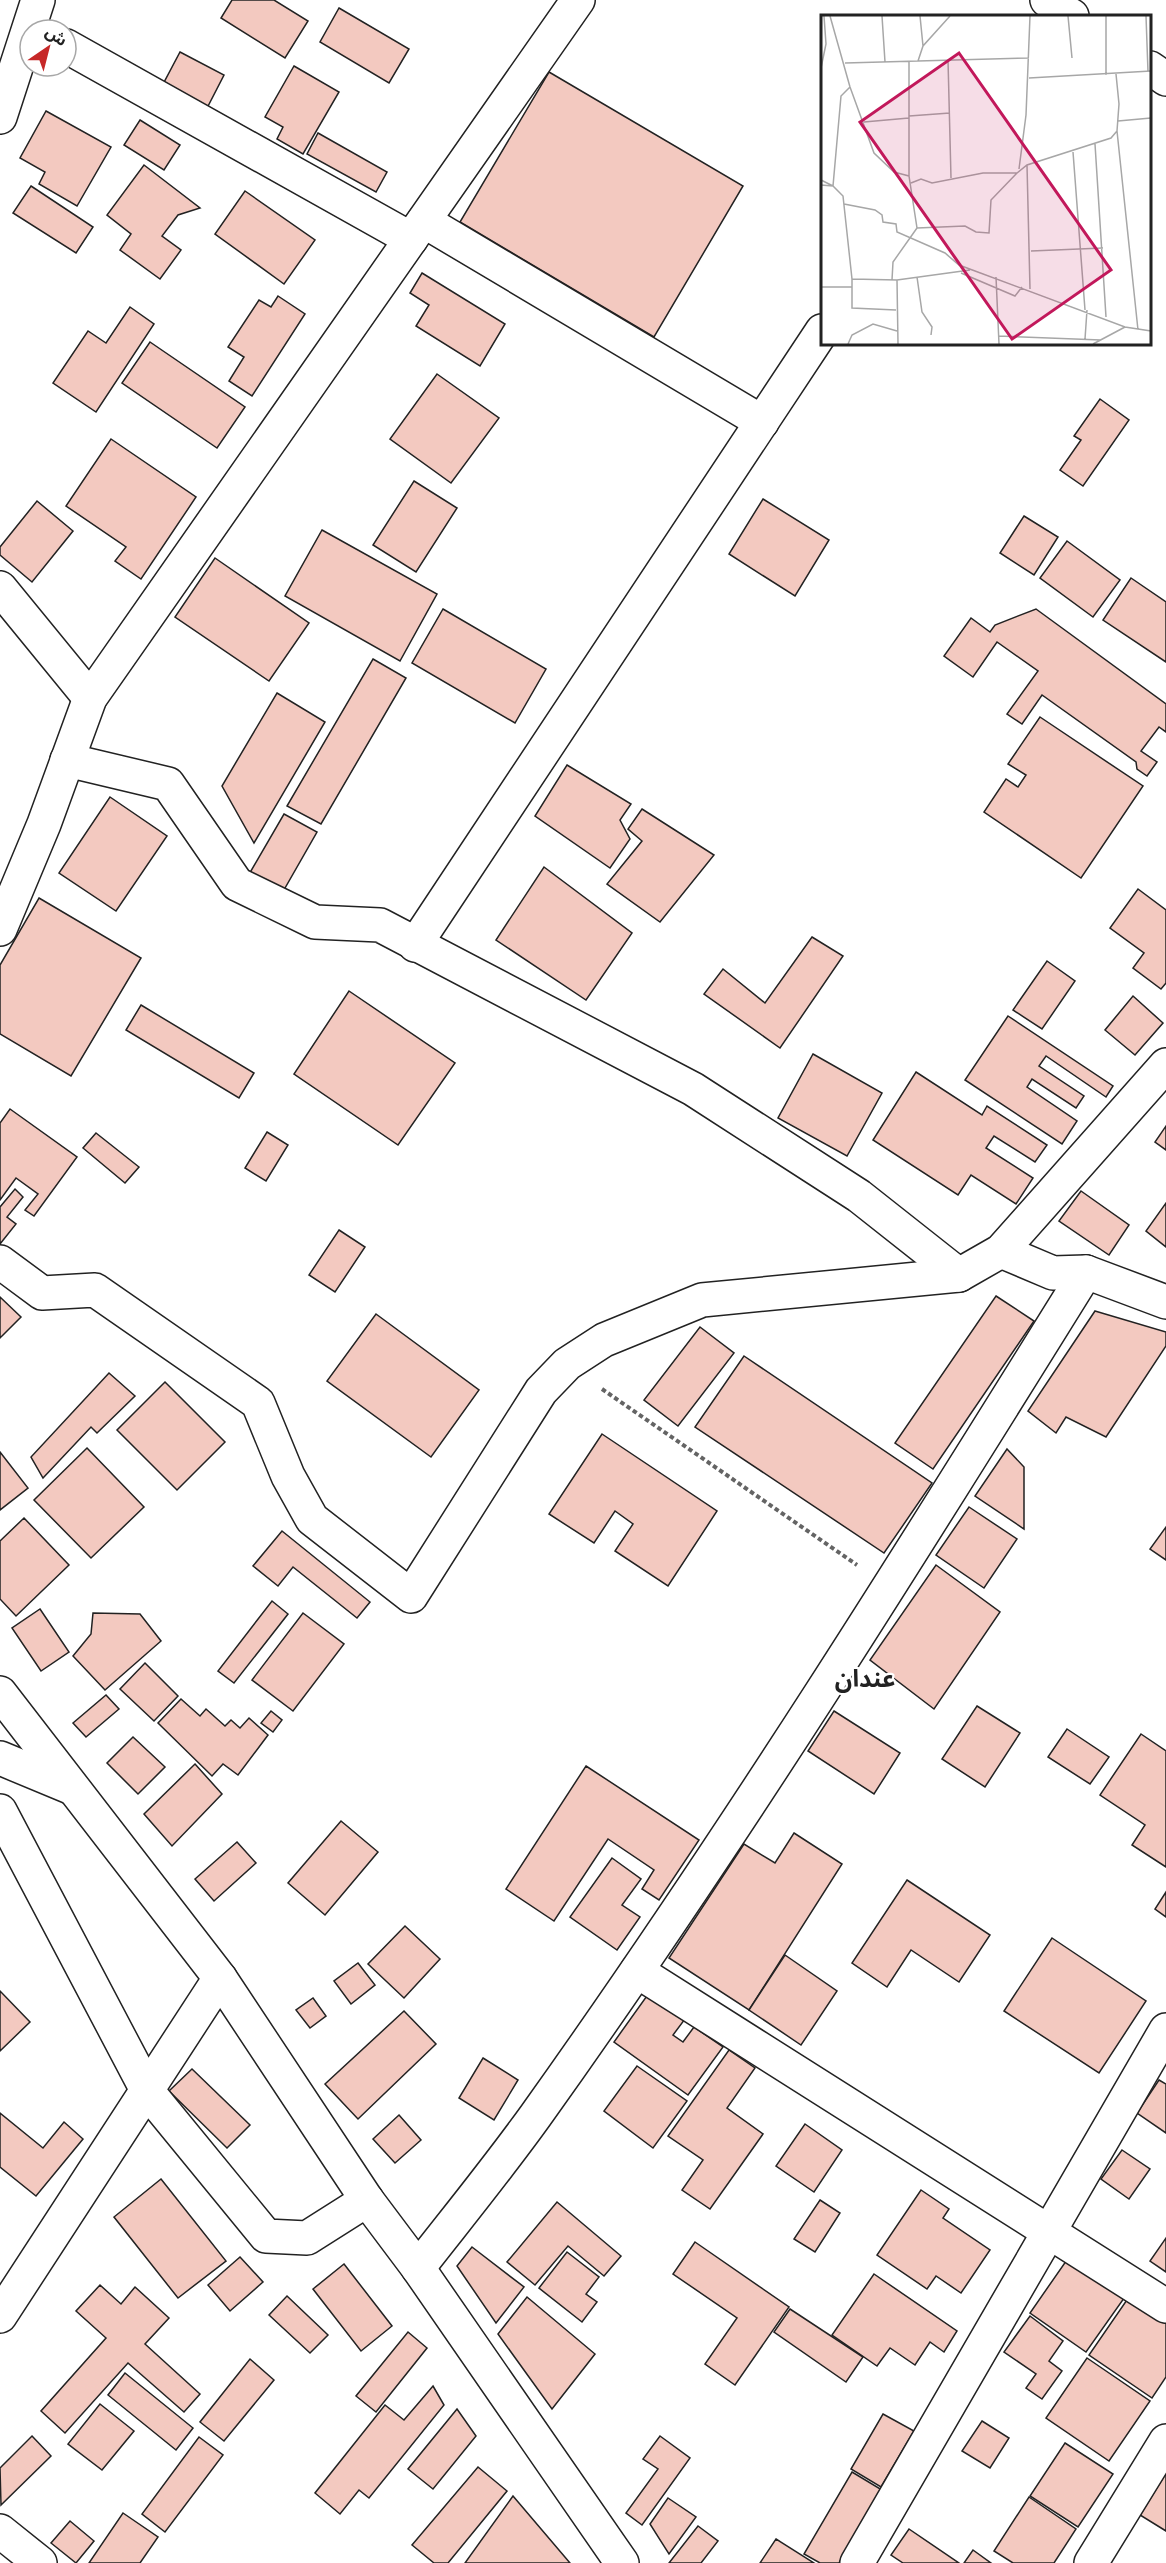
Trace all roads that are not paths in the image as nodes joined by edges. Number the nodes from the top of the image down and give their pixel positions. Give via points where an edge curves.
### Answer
1 (578, 0) edge
2 (1043, 0) edge
3 (1047, 0) edge
4 (1033, 15) edge
5 (1070, 15) edge
6 (78, 52) edge
7 (18, 66) edge
8 (1151, 69) edge
9 (1166, 79) edge
10 (0, 117) edge
11 (418, 230) junction
12 (821, 333) edge
13 (762, 422) junction
14 (0, 588) edge
15 (90, 698) junction
16 (67, 760) junction
17 (0, 929) edge
18 (415, 945) junction
19 (1166, 1065) edge
20 (1001, 1251) junction
21 (0, 1262) edge
22 (1086, 1272) junction
23 (959, 1275) junction
24 (1166, 1302) edge
25 (0, 1693) edge
26 (0, 1758) edge
27 (71, 1788) junction
28 (0, 1811) edge
29 (637, 1971) junction
30 (220, 1978) junction
31 (1166, 2030) edge
32 (148, 2092) junction
33 (367, 2200) junction
34 (1050, 2231) junction
35 (418, 2268) junction
36 (1166, 2306) edge
37 (0, 2316) edge
38 (1166, 2441) edge
39 (0, 2531) edge
40 (40, 2563) edge
41 (622, 2563) edge
42 (857, 2563) edge
43 (1091, 2563) edge

1 - 11 street
2 - 4 street
3 - 5 street
6 - 11 street
7 - 10 street
8 - 9 street
11 - 13 street
11 - 15 street
12 - 13 street
13 - 18 street
14 - 15 street
15 - 16 street
16 - 17 street
16 - 18 street via 168,784 237,885 315,922 380,925
18 - 23 street via 693,1089 859,1196
19 - 20 street
20 - 22 street via 1053,1274
20 - 23 street
21 - 23 street via 42,1293 95,1290 258,1403 288,1476 312,1519 411,1596 541,1391 567,1364 604,1340 702,1300
22 - 24 street
22 - 29 street via 890,1588
25 - 27 street
26 - 27 street
27 - 30 street
28 - 32 street
29 - 34 street
29 - 35 street via 534,2118
30 - 32 street
30 - 33 street
31 - 34 street
32 - 33 street via 266,2236 308,2238
32 - 37 street
33 - 35 street
34 - 36 street
34 - 42 street
35 - 41 street
38 - 43 street
39 - 40 street

